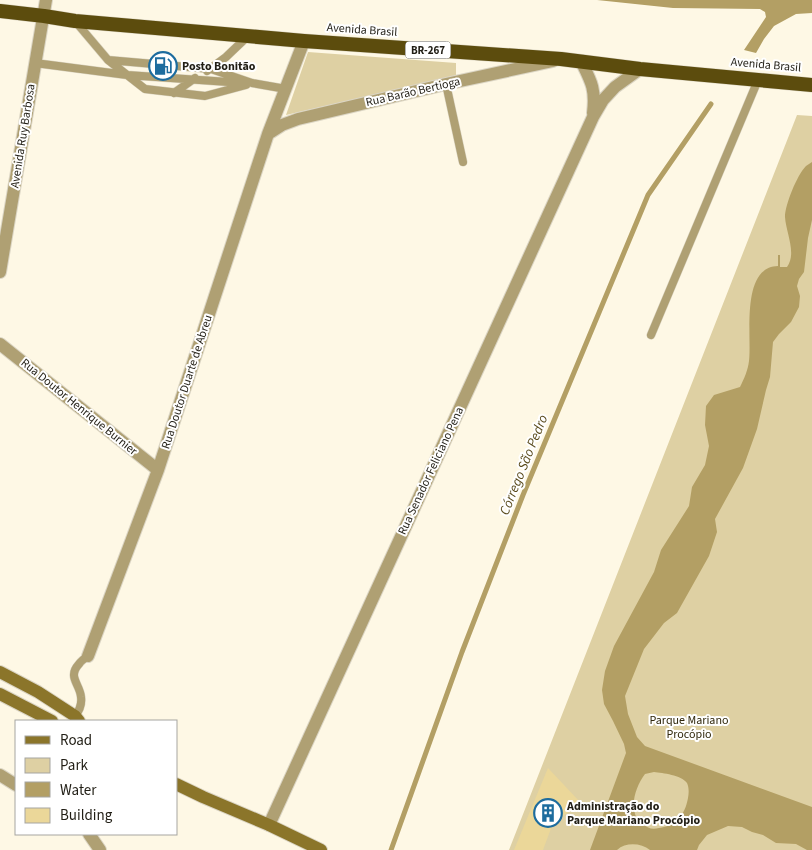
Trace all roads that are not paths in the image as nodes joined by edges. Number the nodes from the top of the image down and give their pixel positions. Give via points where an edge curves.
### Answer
1 (46, 0) edge
2 (0, 10) edge
3 (44, 16) junction
4 (75, 21) junction
5 (248, 36) junction
6 (304, 41) junction
7 (560, 59) junction
8 (108, 60) junction
9 (581, 61) junction
10 (35, 63) junction
11 (211, 69) junction
12 (640, 69) junction
13 (127, 74) junction
14 (194, 79) junction
15 (758, 80) junction
16 (252, 83) junction
17 (446, 84) junction
18 (812, 84) edge
19 (286, 89) junction
20 (174, 93) junction
21 (593, 117) junction
22 (268, 134) junction
23 (463, 162) dead end
24 (0, 272) edge
25 (651, 335) dead end
26 (0, 344) edge
27 (158, 470) junction
28 (88, 656) joint
29 (0, 672) edge
30 (0, 694) edge
31 (77, 719) edge
32 (50, 720) edge
33 (0, 775) edge
34 (15, 784) edge
35 (178, 785) edge
36 (270, 825) junction
37 (90, 835) edge
38 (100, 850) edge
39 (321, 850) edge

1 - 3 street, Avenida Ruy Barbosa
2 - 3 highway, Avenida Brasil / BR-267
3 - 4 highway, Avenida Brasil / BR-267
3 - 10 street, Avenida Ruy Barbosa
4 - 5 highway, Avenida Brasil / BR-267
4 - 8 lane
5 - 6 highway, Avenida Brasil / BR-267
5 - 11 lane
6 - 7 highway, Avenida Brasil / BR-267
6 - 19 street, Rua Doutor Duarte de Abreu
7 - 9 highway, Avenida Brasil / BR-267
7 - 17 street, Rua Barão Bertioga
8 - 11 lane
8 - 13 lane
9 - 12 highway, Avenida Brasil / BR-267
9 - 21 street, Rua Senador Feliciano Pena via 595,98
10 - 13 lane
10 - 24 street, Avenida Ruy Barbosa
11 - 14 lane
11 - 16 lane
12 - 15 highway, Avenida Brasil / BR-267
12 - 21 street, Rua Senador Feliciano Pena via 615,87
13 - 14 lane
13 - 20 lane via 145,89
14 - 16 lane
14 - 20 lane
15 - 18 highway, Avenida Brasil / BR-267
15 - 25 lane
16 - 19 lane
16 - 20 lane via 206,96
17 - 22 street, Rua Barão Bertioga via 298,119
17 - 23 lane
19 - 22 street, Rua Doutor Duarte de Abreu
21 - 36 street, Rua Senador Feliciano Pena
22 - 27 street, Rua Doutor Duarte de Abreu
26 - 27 street, Rua Doutor Henrique Burnier
27 - 28 street, Rua Doutor Duarte de Abreu
28 - 31 lane, Rua Doutor Duarte de Abreu via 78,664 74,673 82,699
29 - 31 main road via 38,692
30 - 32 main road
33 - 34 street
35 - 36 main road
36 - 39 main road
37 - 38 street

